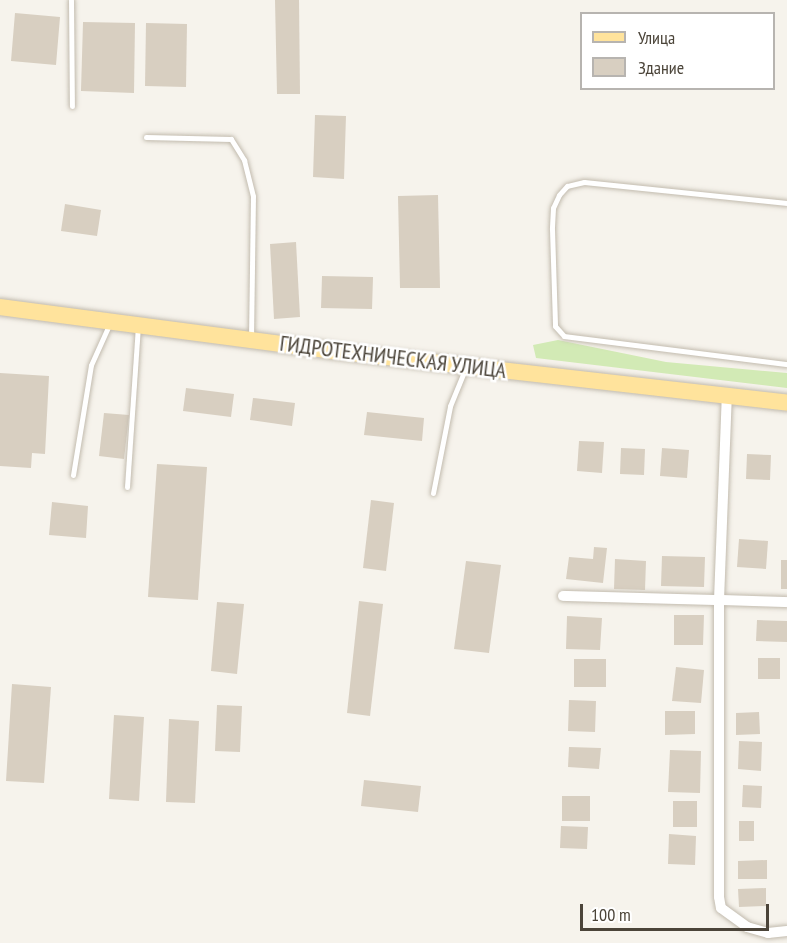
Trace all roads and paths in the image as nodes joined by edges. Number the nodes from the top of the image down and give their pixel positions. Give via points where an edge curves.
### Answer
1 (71, 0) edge
2 (72, 106) dead end
3 (146, 137) dead end
4 (787, 203) edge
5 (0, 307) edge
6 (111, 322) junction
7 (138, 325) junction
8 (251, 340) junction
9 (787, 364) edge
10 (467, 366) junction
11 (727, 396) junction
12 (787, 403) edge
13 (73, 475) dead end
14 (127, 487) dead end
15 (433, 493) dead end
16 (563, 596) dead end
17 (719, 600) junction
18 (787, 602) edge
19 (787, 931) edge

1 - 2 lane
3 - 8 lane via 231,139 244,160 254,196
4 - 9 lane via 584,182 567,186 560,195 553,208 552,230 555,326 564,336
5 - 6 main road, ГИДРОТЕХНИЧЕСКАЯ УЛИЦА
6 - 7 main road, ГИДРОТЕХНИЧЕСКАЯ УЛИЦА
6 - 13 lane via 91,365
7 - 8 main road, ГИДРОТЕХНИЧЕСКАЯ УЛИЦА
7 - 14 lane
8 - 10 main road, ГИДРОТЕХНИЧЕСКАЯ УЛИЦА
10 - 11 main road, ГИДРОТЕХНИЧЕСКАЯ УЛИЦА
10 - 15 lane via 450,406
11 - 12 main road, ГИДРОТЕХНИЧЕСКАЯ УЛИЦА
11 - 17 street
16 - 17 street
17 - 18 street
17 - 19 street via 721,908 747,927 768,933

